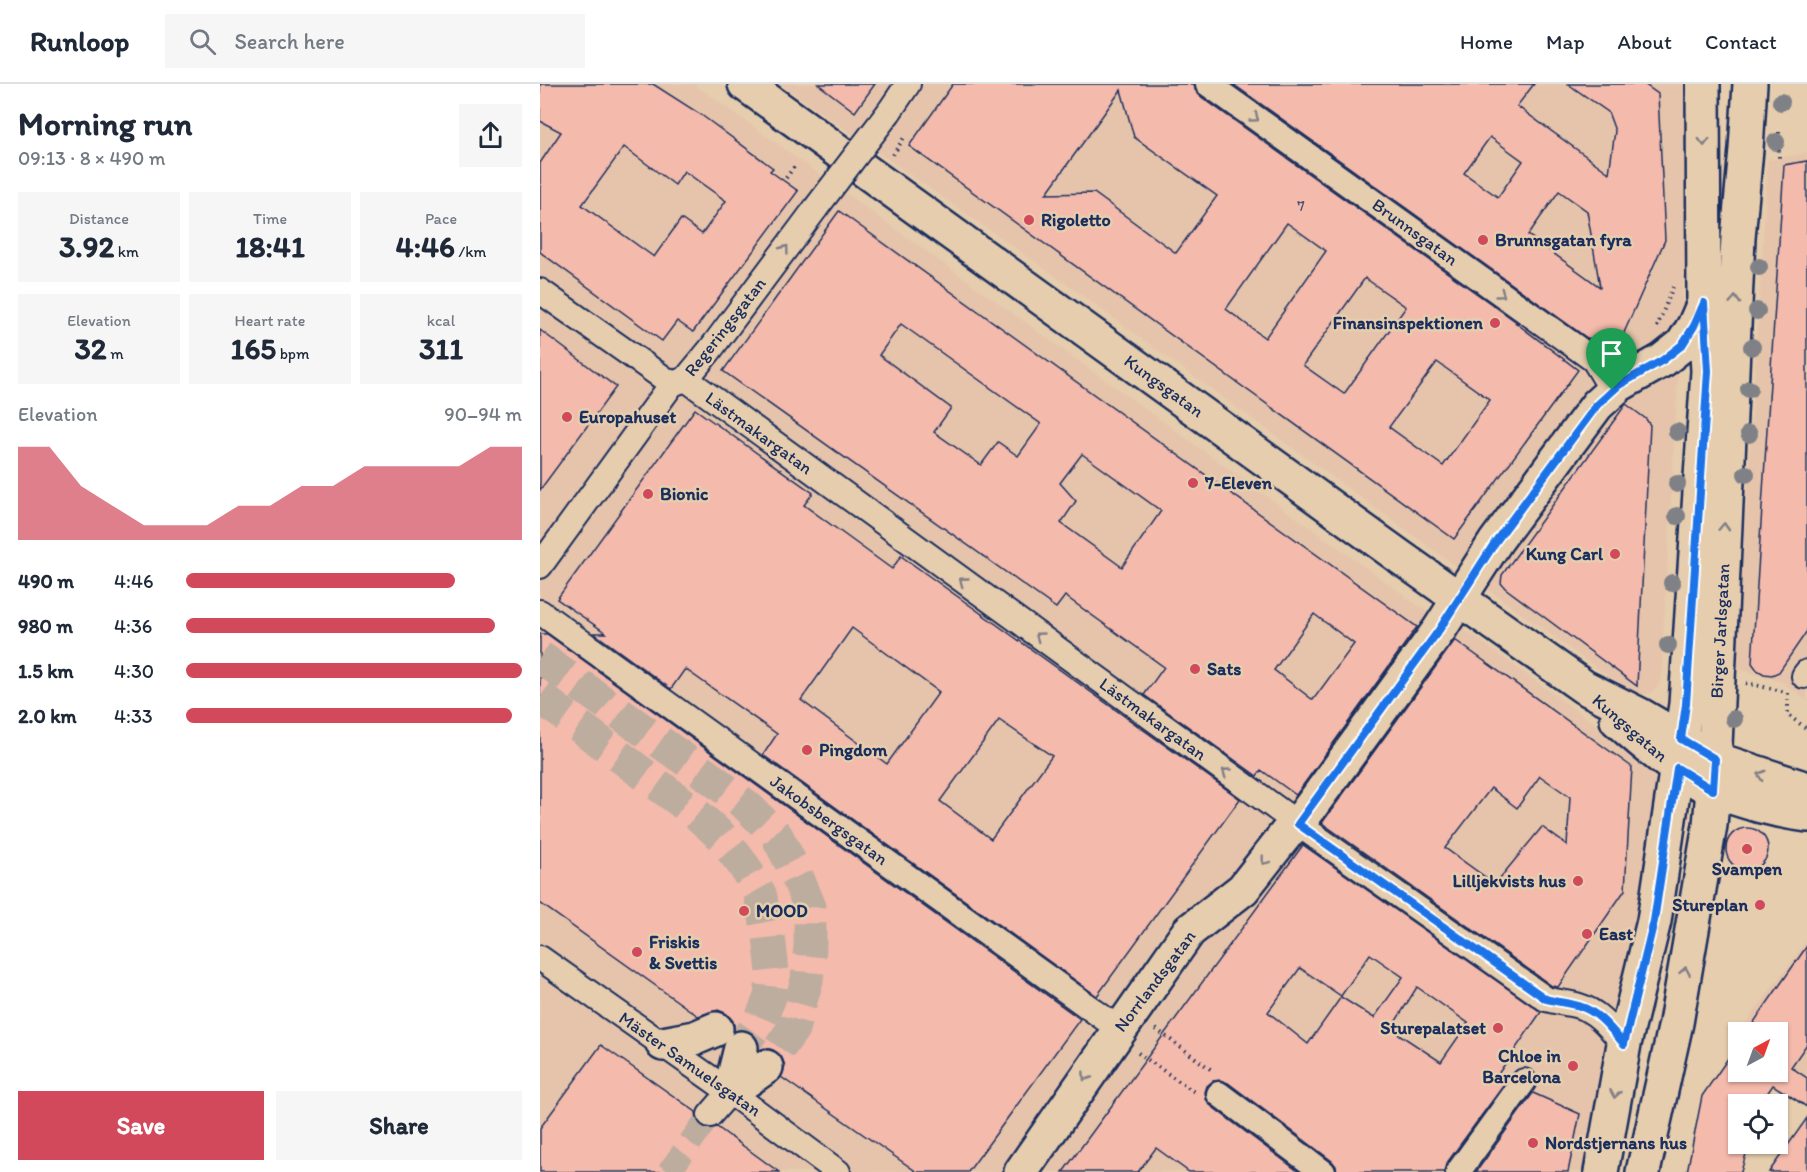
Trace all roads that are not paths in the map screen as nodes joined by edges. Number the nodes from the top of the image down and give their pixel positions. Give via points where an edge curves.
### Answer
1 (745, 84) edge
2 (909, 84) edge
3 (1208, 84) edge
4 (1703, 84) edge
5 (1749, 84) edge
6 (540, 291) edge
7 (1704, 303) junction
8 (679, 382) junction
9 (1612, 390) junction
10 (540, 566) edge
11 (1458, 597) junction
12 (540, 612) edge
13 (1695, 766) junction
14 (1807, 789) edge
15 (1807, 815) edge
16 (1298, 824) junction
17 (540, 958) edge
18 (1122, 1025) junction
19 (663, 1044) junction
20 (1624, 1044) junction
21 (1524, 1081) dead end
22 (1219, 1094) road end
23 (720, 1103) junction
24 (838, 1172) edge
25 (1021, 1172) edge
26 (1323, 1172) edge
27 (1458, 1172) edge
28 (1601, 1172) edge
29 (1625, 1172) edge
30 (1643, 1172) edge

1 - 11 street, Kungsgatan
8 -> 2 street, Regeringsgatan, bridge
3 -> 9 street, Brunnsgatan via 1594,360
4 -> 7 street, Birger Jarlsgatan
13 -> 5 street, Birger Jarlsgatan
6 - 8 street, Lästmakargatan
7 - 9 street, Norrlandsgatan via 1676,351
7 - 13 street, Birger Jarlsgatan via 1708,371 1686,704
8 - 10 street, Regeringsgatan
16 -> 8 street, Lästmakargatan
9 - 11 street, Norrlandsgatan via 1597,405
11 - 13 street, Kungsgatan via 1584,687 1619,722
11 - 16 street, Norrlandsgatan via 1439,630
12 - 18 street, Jakobsbergsgatan
14 -> 13 street
13 - 15 street via 1742,800
13 - 20 street, Birger Jarlsgatan
13 - 29 street, Birger Jarlsgatan via 1659,1002
30 -> 13 street, Birger Jarlsgatan via 1676,1023 1709,833
16 -> 18 street, Norrlandsgatan via 1243,889 1189,931
16 - 20 street, Lästmakargatan via 1546,999 1592,1011
17 - 19 street, Mäster Samuelsgatan
18 -> 25 street, Norrlandsgatan
19 - 23 street, Mäster Samuelsgatan
19 - 23 street via 695,1038 741,1048
20 -> 28 street, Birger Jarlsgatan
21 - 27 street
22 - 26 street
23 - 24 street, Mäster Samuelsgatan

